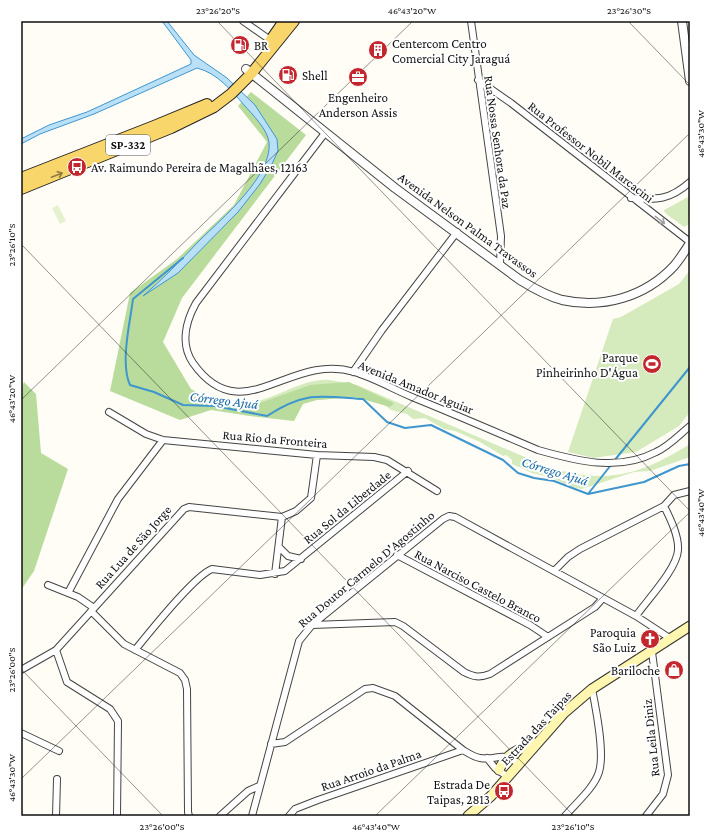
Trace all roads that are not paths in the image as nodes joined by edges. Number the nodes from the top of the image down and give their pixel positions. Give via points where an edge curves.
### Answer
1 (243, 21) edge
2 (284, 21) edge
3 (294, 21) edge
4 (471, 21) edge
5 (682, 21) edge
6 (273, 42) junction
7 (249, 72) junction
8 (478, 80) junction
9 (690, 81) edge
10 (229, 92) junction
11 (325, 132) junction
12 (21, 178) edge
13 (690, 182) edge
14 (21, 189) edge
15 (631, 198) junction
16 (457, 232) junction
17 (690, 243) edge
18 (500, 265) junction
19 (353, 372) junction
20 (109, 412) dead end
21 (690, 426) edge
22 (163, 440) junction
23 (317, 455) junction
24 (408, 472) junction
25 (437, 491) dead end
26 (690, 491) edge
27 (664, 506) junction
28 (282, 517) junction
29 (279, 547) junction
30 (397, 555) junction
31 (301, 559) junction
32 (554, 571) junction
33 (275, 574) junction
34 (48, 585) dead end
35 (68, 592) junction
36 (603, 598) junction
37 (93, 609) junction
38 (636, 616) junction
39 (312, 625) junction
40 (690, 626) edge
41 (548, 637) junction
42 (670, 639) junction
43 (56, 650) junction
44 (135, 650) junction
45 (652, 652) junction
46 (21, 670) edge
47 (592, 689) junction
48 (21, 732) edge
49 (538, 743) junction
50 (271, 744) junction
51 (463, 750) junction
52 (59, 752) dead end
53 (507, 756) junction
54 (487, 758) junction
55 (519, 764) junction
56 (498, 770) junction
57 (508, 777) junction
58 (57, 779) dead end
59 (259, 786) junction
60 (56, 816) edge
61 (117, 816) edge
62 (190, 816) edge
63 (220, 816) edge
64 (252, 816) edge
65 (289, 816) edge
66 (468, 816) edge
67 (565, 816) edge
68 (646, 816) edge

1 - 6 street
2 - 6 main road, SP-332
3 - 6 main road, SP-332
4 - 8 street, Rua Nossa Senhora da Paz
5 - 9 street
6 - 7 main road, SP-332
7 - 10 main road, SP-332
7 - 11 street, Avenida Nelson Palma Travassos
8 - 15 street, Rua Professor Nobil Marcacini
8 - 18 street, Rua Nossa Senhora da Paz via 501,236
10 - 12 main road, SP-332 via 198,108
14 -> 10 main road, SP-332 via 194,118 214,107
11 - 16 street, Avenida Nelson Palma Travassos via 395,188
11 - 19 street, Avenida Amador Aguiar via 196,303 186,328 186,339 192,360 202,376 227,392 251,392 299,373 315,370
13 - 15 street via 675,194 665,198
15 -> 17 street, Rua Professor Nobil Marcacini
16 - 18 street, Avenida Nelson Palma Travassos
16 - 19 street
17 - 18 street, Avenida Nelson Palma Travassos via 674,265 654,283 634,294 609,302 561,300 536,289
19 - 21 street, Avenida Amador Aguiar via 538,450 586,462 622,463 641,458 661,449
20 - 22 street, Rua Rio da Fronteira via 146,434
22 - 23 street, Rua Rio da Fronteira
22 - 35 street via 118,499
23 - 24 street, Rua Rio da Fronteira via 374,457 387,460
23 - 28 street via 311,498 296,511
24 - 25 street, Rua Rio da Fronteira
24 - 31 street, Rua Sol da Liberdade
26 - 27 street via 674,495
27 - 32 street via 580,549
27 - 38 street via 678,543 678,555 666,577
28 - 29 street
28 - 37 street, Rua Lua de São Jorge via 190,507 184,509
29 - 31 street, Rua Sol da Liberdade via 288,556
29 - 33 street
30 - 32 street, Rua Doutor Carmelo D'Agostinho via 449,516
30 - 39 street, Rua Doutor Carmelo D'Agostinho
30 - 41 street, Rua Narciso Castelo Branco
31 - 33 street, Rua Sol da Liberdade via 285,571
32 - 36 street, Rua Doutor Carmelo D'Agostinho
33 - 44 street, Rua Sol da Liberdade via 247,574 212,569 207,571
34 - 35 street
35 - 37 street
36 - 38 street, Rua Doutor Carmelo D'Agostinho
36 - 41 street via 595,607
37 - 43 street, Rua Lua de São Jorge
37 - 44 street via 116,637
38 - 42 street, Rua Doutor Carmelo D'Agostinho
39 - 41 street via 394,622 474,677 490,674
39 - 50 street, Rua Doutor Carmelo D'Agostinho via 299,641
40 - 42 main road, Estrada das Taipas
42 - 45 main road, Estrada das Taipas
43 - 46 street, Rua Lua de São Jorge
43 - 61 street via 67,682 110,709 118,722
44 - 62 street via 180,673 186,684
45 - 47 main road, Estrada das Taipas
45 - 68 street, Rua Leila Diniz via 668,775 663,794
47 - 49 main road, Estrada das Taipas via 564,713
47 - 67 street via 597,713 600,771
48 - 52 street
49 - 53 main road via 516,750
49 - 55 main road, Estrada das Taipas
50 - 51 street via 285,742 365,689 373,688 394,696
50 - 59 street, Rua Doutor Carmelo D'Agostinho
51 - 54 street via 473,756
51 - 65 street, Rua Arroio da Palma via 318,800 295,809
53 - 54 street
53 - 55 street
53 - 56 main road
54 - 56 street
55 - 57 main road, Estrada das Taipas
56 - 57 street
57 - 66 main road, Estrada das Taipas
58 - 60 street
59 - 63 street via 248,791
59 - 64 street, Rua Doutor Carmelo D'Agostinho

